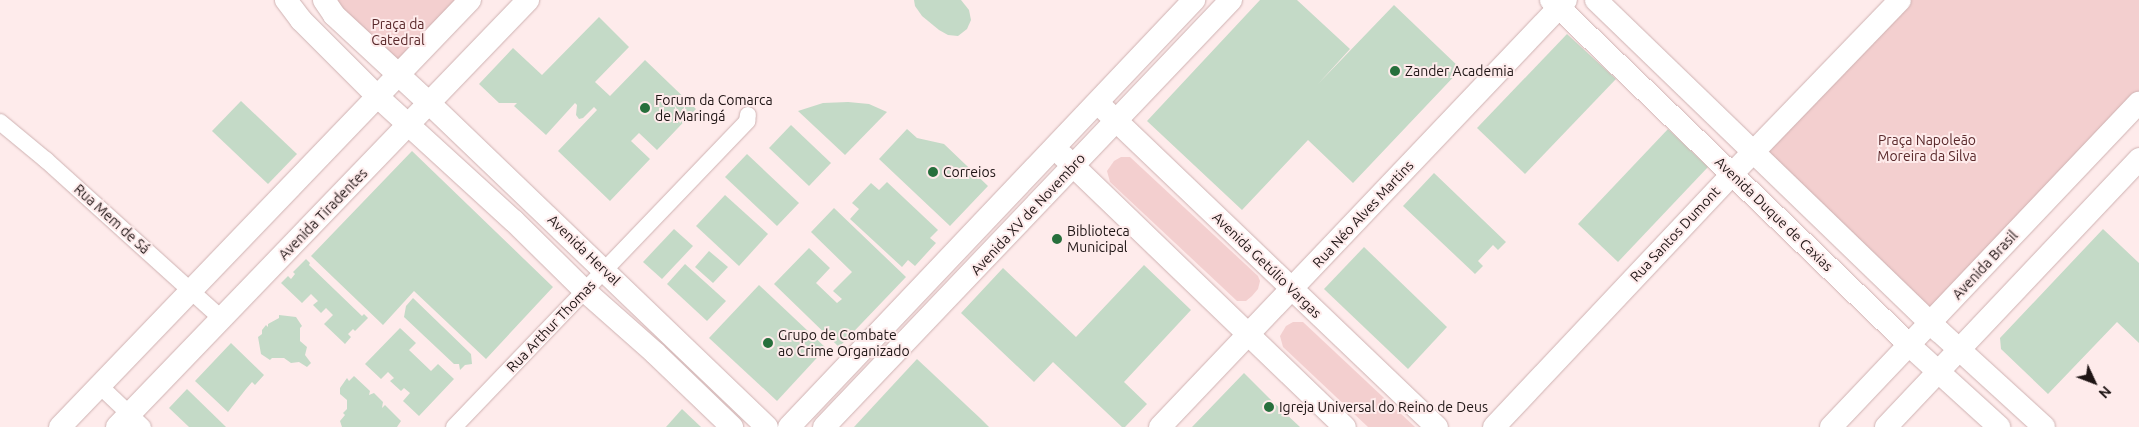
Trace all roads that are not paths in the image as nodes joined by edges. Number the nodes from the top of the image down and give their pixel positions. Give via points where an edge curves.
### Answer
1 (324, 0) edge
2 (470, 0) edge
3 (528, 0) edge
4 (1194, 0) edge
5 (1230, 0) edge
6 (1596, 0) edge
7 (1900, 0) edge
8 (285, 2) edge
9 (1558, 2) edge
10 (1624, 70) junction
11 (399, 76) junction
12 (1677, 78) junction
13 (378, 97) junction
14 (429, 103) junction
15 (1098, 103) junction
16 (2139, 103) edge
17 (748, 115) dead end
18 (1116, 120) junction
19 (0, 122) edge
20 (409, 124) junction
21 (1055, 148) junction
22 (1753, 153) junction
23 (2139, 159) edge
24 (1073, 166) junction
25 (501, 172) junction
26 (1732, 173) junction
27 (514, 221) junction
28 (1827, 223) junction
29 (605, 270) junction
30 (1842, 280) junction
31 (1292, 289) junction
32 (192, 291) junction
33 (585, 291) junction
34 (222, 319) junction
35 (1930, 323) junction
36 (1248, 335) junction
37 (1909, 345) junction
38 (1959, 350) junction
39 (656, 352) junction
40 (700, 364) junction
41 (1938, 372) junction
42 (100, 386) junction
43 (130, 423) edge
44 (60, 427) edge
45 (454, 427) edge
46 (732, 427) edge
47 (767, 427) edge
48 (789, 427) edge
49 (824, 427) edge
50 (1160, 427) edge
51 (1345, 427) edge
52 (1437, 427) edge
53 (1494, 427) edge
54 (1831, 427) edge
55 (1886, 427) edge
56 (1998, 427) edge
57 (2044, 427) edge

1 - 11 main road, Avenida Herval via 334,15
2 - 11 main road
3 - 14 main road, Avenida Tiradentes
4 - 15 main road, Avenida XV de Novembro
5 - 18 main road, Avenida XV de Novembro
6 - 12 main road
7 - 22 main road, Rua Santos Dumont
8 - 13 main road, Avenida Herval
9 - 10 main road, Avenida Duque de Caxias
9 - 31 main road, Rua Néo Alves Martins
10 - 12 main road
10 - 26 main road, Avenida Duque de Caxias
11 - 13 main road
11 - 14 main road, Avenida Herval
12 - 22 main road
13 - 20 main road, Avenida Herval
13 - 32 main road
14 - 20 main road, Avenida Tiradentes
14 - 25 main road, Avenida Herval
15 - 18 main road, Avenida Getúlio Vargas
15 - 21 main road, Avenida XV de Novembro
16 - 35 main road, Avenida Brasil
17 - 29 street, Rua Arthur Thomas via 747,120
18 - 24 main road, Avenida XV de Novembro
18 - 31 main road, Avenida Getúlio Vargas
19 - 32 street, Rua Mem de Sá
20 - 27 main road, Avenida Herval
20 - 34 main road, Avenida Tiradentes
21 - 24 main road
21 - 48 main road, Avenida XV de Novembro
22 - 26 main road, Rua Santos Dumont
22 - 28 main road
23 - 38 main road
24 - 36 main road
24 - 49 main road, Avenida XV de Novembro
25 - 27 main road
25 - 29 main road, Avenida Herval
26 - 30 main road, Avenida Duque de Caxias
26 - 53 main road, Rua Santos Dumont
27 - 33 main road, Avenida Herval
28 - 30 main road
28 - 35 main road
29 - 33 street, Rua Arthur Thomas
29 - 40 main road, Avenida Herval
30 - 37 main road, Avenida Duque de Caxias
31 - 36 main road, Rua Néo Alves Martins
31 - 52 main road, Avenida Getúlio Vargas
32 - 34 street, Rua Mem de Sá
32 - 42 main road
33 - 39 main road, Avenida Herval
33 - 45 street, Rua Arthur Thomas
34 - 43 main road, Avenida Tiradentes
35 - 37 main road, Avenida Brasil
35 - 38 main road
36 - 50 main road, Rua Néo Alves Martins
36 - 51 main road
37 - 41 main road, Avenida Duque de Caxias
37 - 54 main road, Avenida Brasil
38 - 41 main road
38 - 57 main road
39 - 40 main road
39 - 46 main road, Avenida Herval
40 - 47 main road, Avenida Herval
41 - 55 main road
41 - 56 main road, Avenida Duque de Caxias
42 - 43 street
42 - 44 main road

